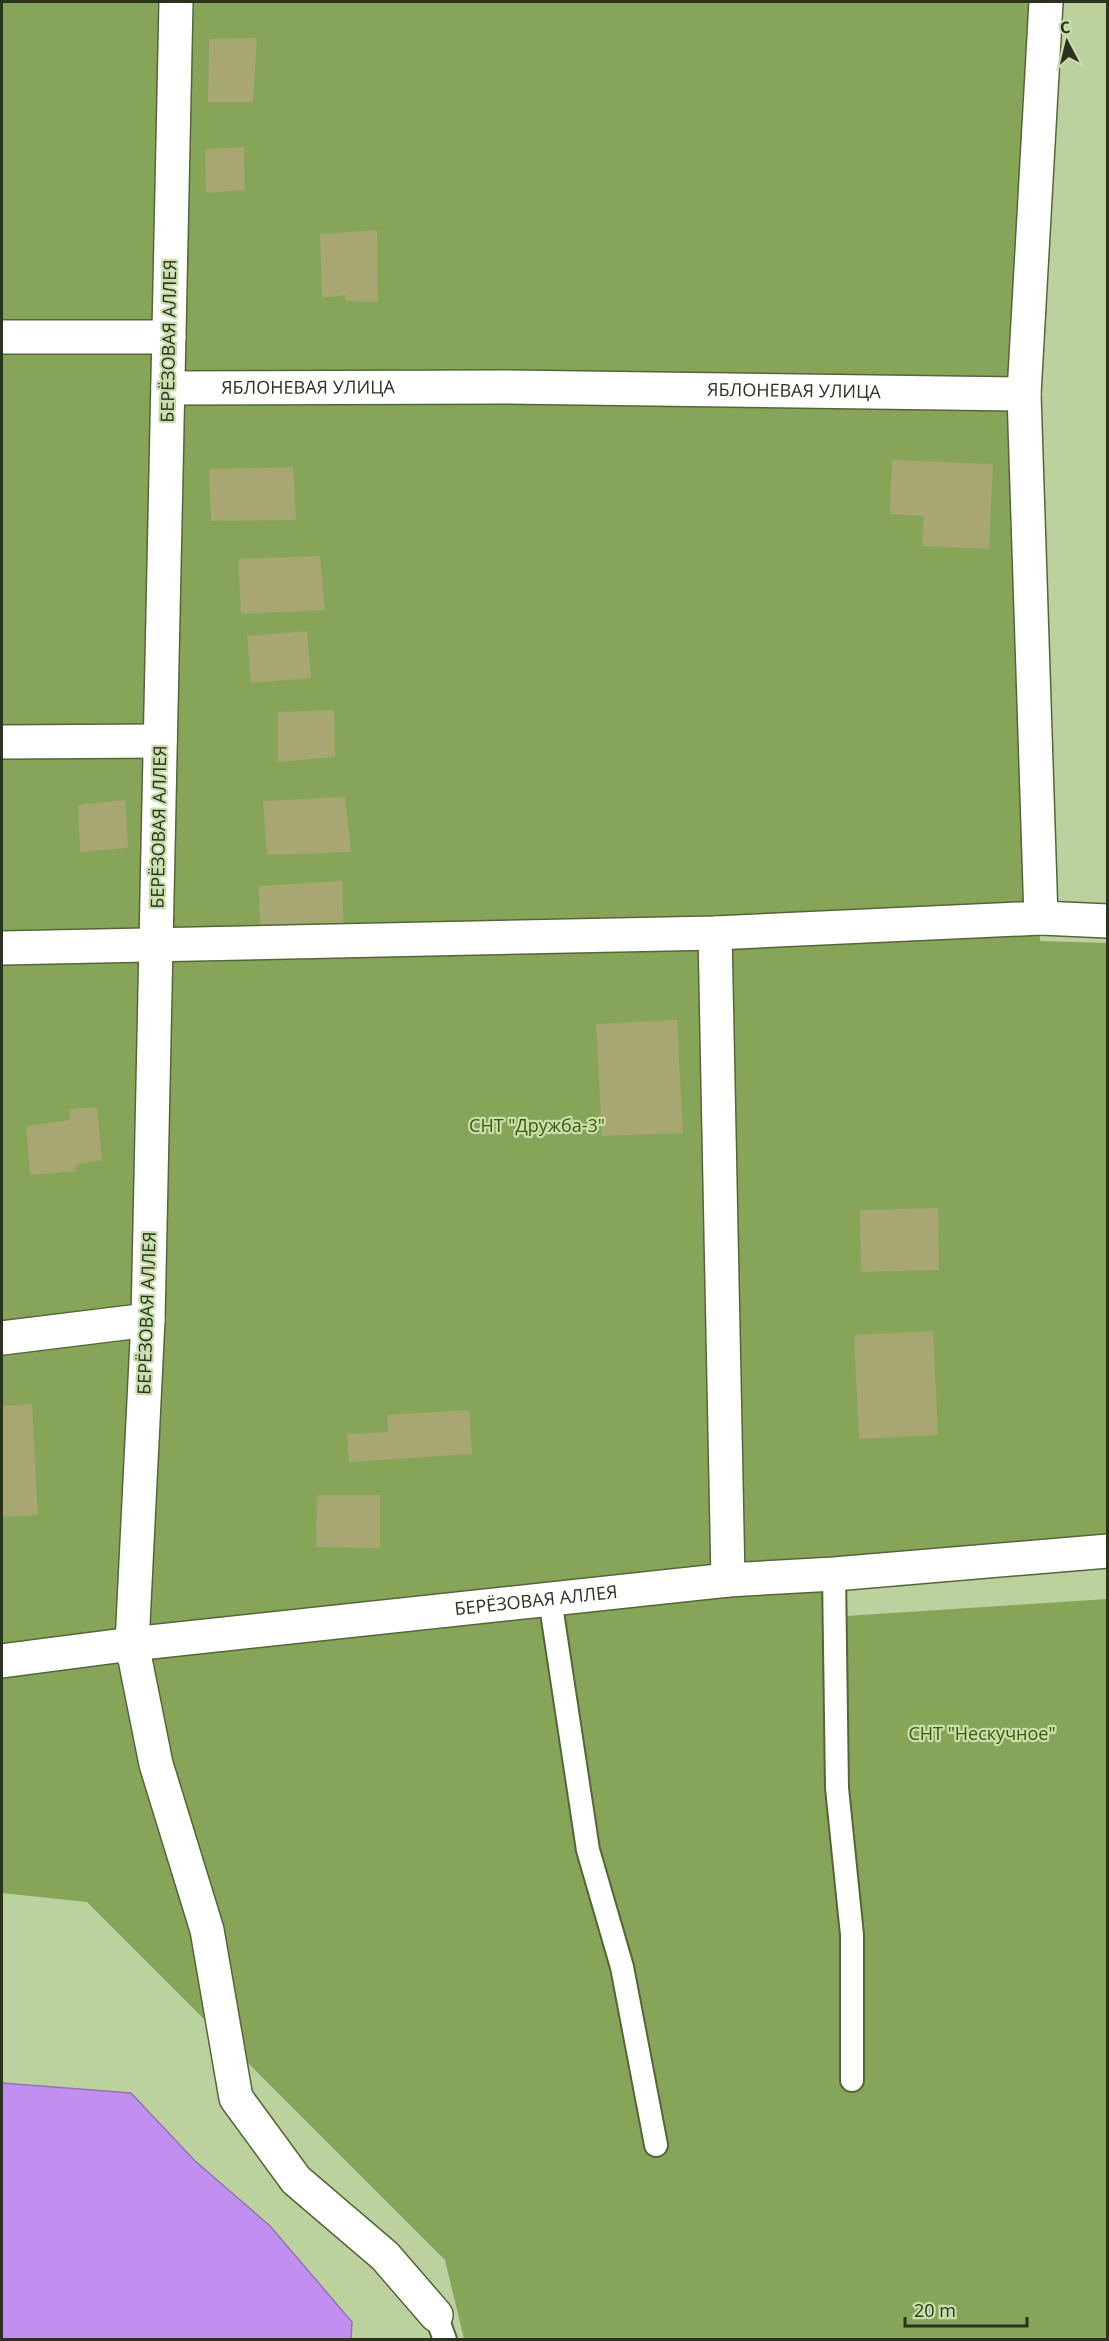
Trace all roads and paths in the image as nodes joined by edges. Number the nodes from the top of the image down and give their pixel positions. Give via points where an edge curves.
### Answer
1 (176, 2) edge
2 (1046, 2) edge
3 (2, 337) edge
4 (169, 337) junction
5 (168, 388) junction
6 (1024, 394) junction
7 (160, 741) junction
8 (2, 742) edge
9 (1041, 918) junction
10 (1107, 921) edge
11 (716, 933) junction
12 (156, 946) junction
13 (2, 948) edge
14 (148, 1320) junction
15 (2, 1338) edge
16 (1107, 1551) edge
17 (834, 1574) junction
18 (728, 1580) junction
19 (550, 1599) junction
20 (132, 1644) junction
21 (2, 1661) edge
22 (852, 2080) dead end
23 (656, 2145) dead end
24 (441, 2327) edge

1 - 4 street, БЕРЁЗОВАЯ АЛЛЕЯ
2 - 6 street
3 - 4 street
4 - 5 street, БЕРЁЗОВАЯ АЛЛЕЯ
5 - 6 street, ЯБЛОНЕВАЯ УЛИЦА via 505,387
5 - 7 street, БЕРЁЗОВАЯ АЛЛЕЯ
6 - 9 street
7 - 8 street
7 - 12 street, БЕРЁЗОВАЯ АЛЛЕЯ
9 - 10 street
9 - 11 street
11 - 12 street
11 - 18 street
12 - 13 street
12 - 14 street, БЕРЁЗОВАЯ АЛЛЕЯ
14 - 15 street
14 - 20 street, БЕРЁЗОВАЯ АЛЛЕЯ
16 - 17 street, БЕРЁЗОВАЯ АЛЛЕЯ
17 - 18 street, БЕРЁЗОВАЯ АЛЛЕЯ
17 - 22 lane via 837,1788 852,1935
18 - 19 street, БЕРЁЗОВАЯ АЛЛЕЯ
19 - 20 street, БЕРЁЗОВАЯ АЛЛЕЯ
19 - 23 lane via 588,1850 622,1967
20 - 21 street
20 - 24 street via 156,1764 207,1930 236,2098 296,2180 385,2256

